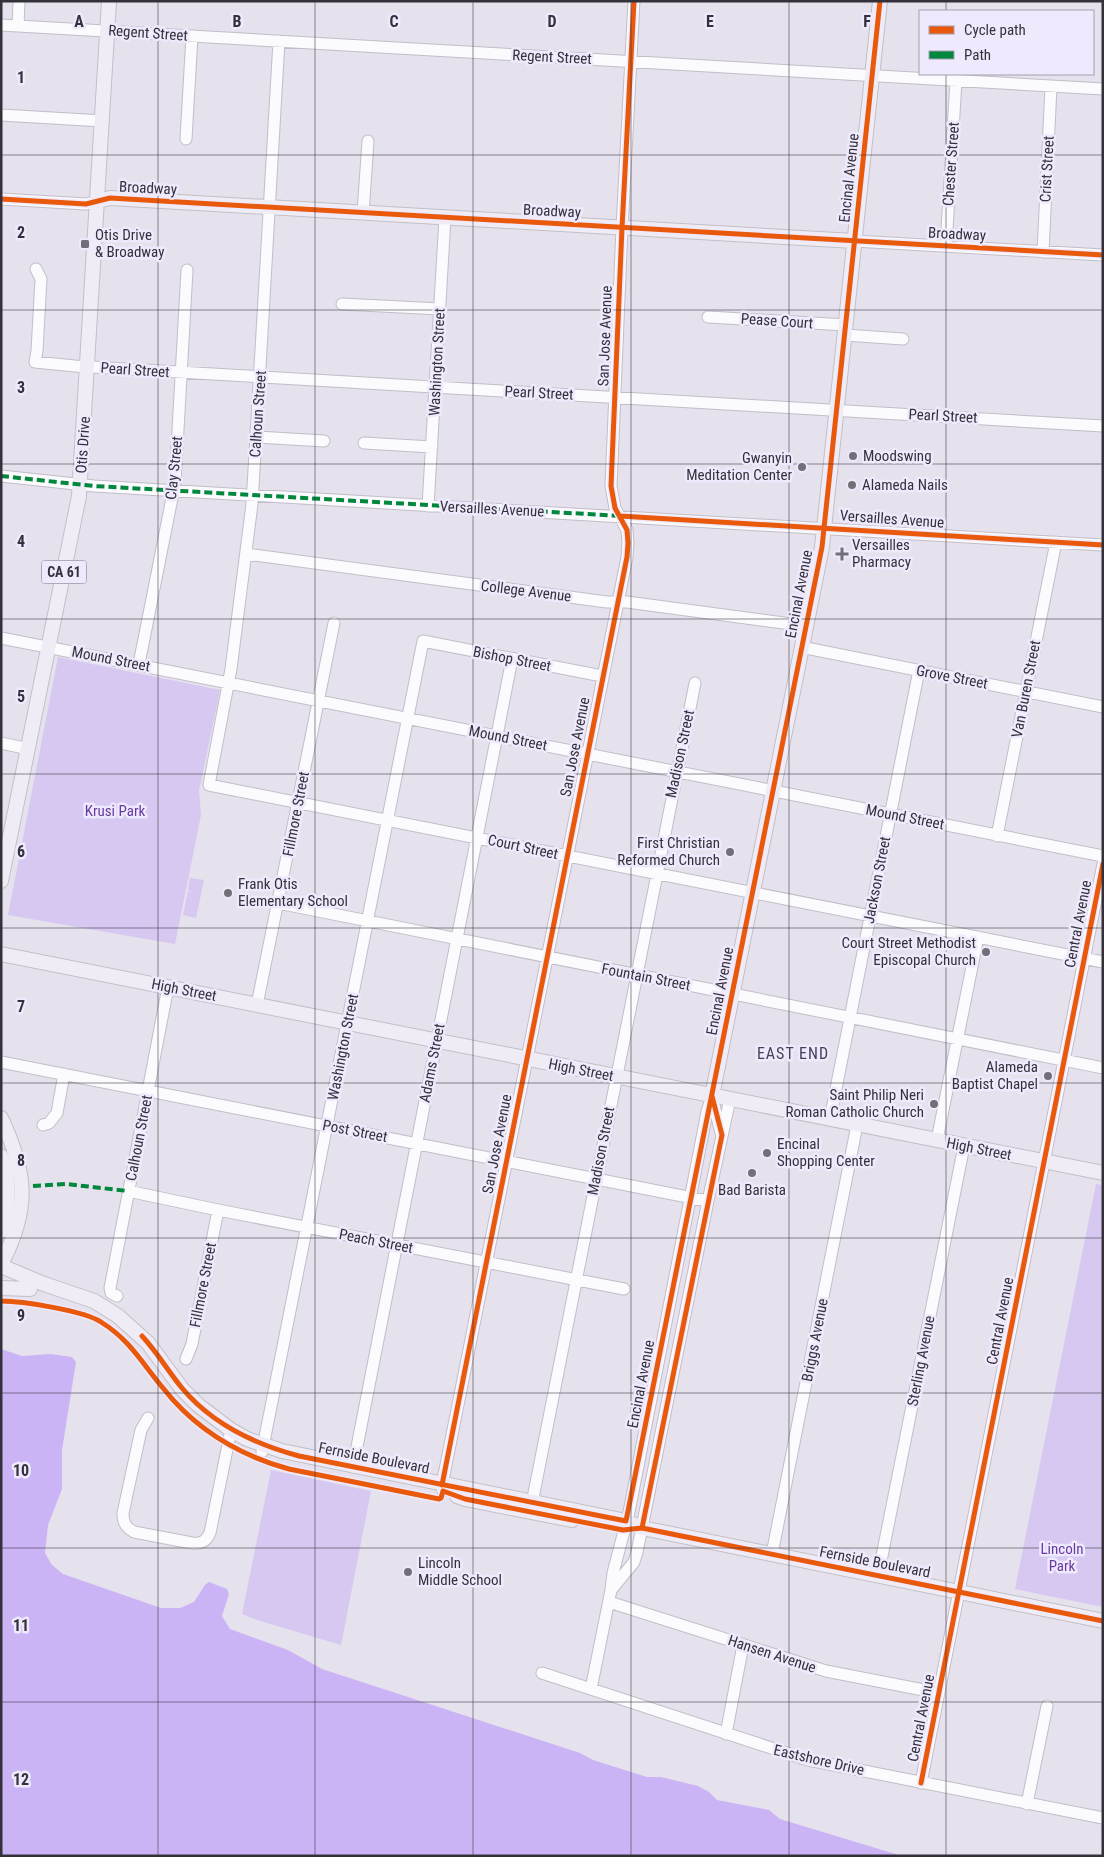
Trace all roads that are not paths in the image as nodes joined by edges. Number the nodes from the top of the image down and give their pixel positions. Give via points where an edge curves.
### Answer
1 (19, 1) edge
2 (109, 1) edge
3 (634, 1) edge
4 (880, 1) edge
5 (1, 25) edge
6 (18, 26) junction
7 (108, 30) junction
8 (192, 36) junction
9 (279, 41) junction
10 (631, 61) junction
11 (872, 75) junction
12 (956, 82) junction
13 (1052, 87) junction
14 (1103, 89) edge
15 (1, 115) edge
16 (103, 121) junction
17 (186, 139) dead end
18 (368, 141) dead end
19 (1, 199) edge
20 (98, 201) junction
21 (270, 208) junction
22 (363, 213) junction
23 (445, 218) junction
24 (622, 228) junction
25 (854, 241) junction
26 (946, 246) junction
27 (1043, 252) junction
28 (1103, 255) edge
29 (36, 269) dead end
30 (188, 270) dead end
31 (342, 304) dead end
32 (440, 309) junction
33 (708, 317) dead end
34 (846, 330) junction
35 (903, 339) dead end
36 (88, 367) junction
37 (182, 372) junction
38 (260, 377) junction
39 (435, 387) junction
40 (614, 397) junction
41 (837, 410) junction
42 (1103, 426) edge
43 (257, 436) junction
44 (324, 441) dead end
45 (364, 442) dead end
46 (432, 447) junction
47 (1, 476) edge
48 (81, 485) junction
49 (174, 491) junction
50 (252, 496) junction
51 (428, 506) junction
52 (620, 516) junction
53 (824, 528) junction
54 (1056, 542) junction
55 (1103, 545) edge
56 (246, 554) junction
57 (617, 602) junction
58 (334, 623) dead end
59 (806, 626) junction
60 (1, 638) edge
61 (423, 641) joint
62 (49, 647) junction
63 (802, 647) junction
64 (512, 659) junction
65 (139, 664) junction
66 (919, 670) junction
67 (602, 676) junction
68 (229, 682) junction
69 (695, 683) dead end
70 (1025, 691) junction
71 (318, 700) junction
72 (1103, 706) edge
73 (408, 718) junction
74 (497, 736) junction
75 (1, 743) edge
76 (29, 749) junction
77 (586, 753) junction
78 (676, 772) junction
79 (209, 785) joint
80 (773, 790) junction
81 (298, 803) junction
82 (890, 815) junction
83 (388, 820) junction
84 (997, 836) junction
85 (477, 838) junction
86 (4, 849) edge
87 (566, 856) junction
88 (1103, 856) edge
89 (1103, 864) edge
90 (656, 873) junction
91 (1, 881) edge
92 (753, 892) junction
93 (278, 903) junction
94 (870, 916) junction
95 (368, 921) junction
96 (978, 937) junction
97 (456, 939) junction
98 (1, 954) edge
99 (546, 957) junction
100 (1085, 958) junction
101 (1103, 962) edge
102 (636, 975) junction
103 (168, 987) junction
104 (732, 995) junction
105 (258, 1005) junction
106 (850, 1018) junction
107 (347, 1023) junction
108 (957, 1039) junction
109 (437, 1040) junction
110 (527, 1059) junction
111 (1064, 1060) junction
112 (1, 1062) edge
113 (1103, 1068) edge
114 (64, 1074) junction
115 (616, 1077) junction
116 (148, 1089) junction
117 (712, 1096) junction
118 (730, 1099) junction
119 (1, 1118) edge
120 (830, 1119) junction
121 (857, 1124) junction
122 (42, 1125) dead end
123 (328, 1126) junction
124 (722, 1135) junction
125 (937, 1140) junction
126 (416, 1143) junction
127 (964, 1146) junction
128 (1, 1156) edge
129 (506, 1161) junction
130 (1045, 1162) junction
131 (1103, 1173) edge
132 (596, 1179) junction
133 (4, 1187) edge
134 (128, 1191) junction
135 (690, 1197) junction
136 (708, 1201) junction
137 (218, 1210) junction
138 (307, 1227) junction
139 (1, 1231) edge
140 (397, 1245) junction
141 (486, 1263) junction
142 (1, 1265) edge
143 (1, 1276) edge
144 (575, 1280) junction
145 (1, 1288) edge
146 (30, 1289) junction
147 (624, 1289) dead end
148 (113, 1292) dead end
149 (670, 1301) junction
150 (687, 1304) junction
151 (186, 1359) dead end
152 (148, 1418) dead end
153 (230, 1434) junction
154 (263, 1448) junction
155 (353, 1467) junction
156 (443, 1488) junction
157 (517, 1500) junction
158 (481, 1502) junction
159 (532, 1502) junction
160 (625, 1526) junction
161 (642, 1528) junction
162 (772, 1554) junction
163 (878, 1576) junction
164 (959, 1592) junction
165 (610, 1596) junction
166 (1103, 1621) edge
167 (743, 1645) junction
168 (542, 1673) dead end
169 (591, 1689) junction
170 (939, 1693) junction
171 (1048, 1706) dead end
172 (726, 1734) junction
173 (921, 1782) junction
174 (1027, 1804) junction
175 (1103, 1818) edge

1 - 6 street
2 - 7 main road, Otis Drive
3 - 10 street, San Jose Avenue
4 - 11 main road, Encinal Avenue
5 - 6 street, Regent Street
6 - 7 street, Regent Street
7 - 8 street, Regent Street
7 - 16 main road, Otis Drive
8 - 9 street, Regent Street
8 - 17 street
9 - 10 street, Regent Street
9 - 21 street, Calhoun Street
10 - 11 street, Regent Street
10 - 24 street, San Jose Avenue
11 - 12 street, Regent Street
11 - 25 main road, Encinal Avenue
12 - 13 street, Regent Street
12 - 26 street, Chester Street
13 - 14 street, Regent Street
13 - 27 street, Crist Street
15 - 16 street
16 - 20 main road, Otis Drive
18 - 22 street
19 - 20 street, Broadway via 86,204
20 - 21 main road, Broadway via 110,198
20 - 36 main road, Otis Drive / CA 61
21 - 22 main road, Broadway
21 - 38 street, Calhoun Street
22 - 23 main road, Broadway
23 - 24 main road, Broadway
23 - 32 street, Washington Street
24 - 25 main road, Broadway
24 - 40 street, San Jose Avenue
25 - 26 street, Broadway
25 - 34 main road, Encinal Avenue
26 - 27 street, Broadway
27 - 28 street, Broadway
29 - 36 street, Pearl Street via 41,279 35,362
30 - 37 street, Clay Street
31 - 32 street
32 - 39 street, Washington Street
33 - 34 street, Pease Court
34 - 35 street, Pease Court
34 - 41 main road, Encinal Avenue
36 - 37 street, Pearl Street
36 - 48 main road, Otis Drive / CA 61
37 - 38 street, Pearl Street
37 - 49 street, Clay Street
38 - 39 street, Pearl Street
38 - 43 street, Calhoun Street
39 - 40 street, Pearl Street
39 - 46 street, Washington Street
40 - 41 street, Pearl Street
40 - 52 street, San Jose Avenue via 611,486
41 - 42 street, Pearl Street
41 - 53 main road, Encinal Avenue
43 - 44 street
43 - 50 street, Calhoun Street
45 - 46 street
46 - 51 street, Washington Street
47 - 48 street, Versailles Avenue
48 - 49 street, Versailles Avenue
48 - 62 main road, Otis Drive / CA 61
49 - 50 street, Versailles Avenue
49 - 65 street, Clay Street
50 - 51 street, Versailles Avenue
50 - 56 street, Calhoun Street
51 - 52 street, Versailles Avenue
52 - 53 street, Versailles Avenue
52 - 57 street, San Jose Avenue via 627,530 628,543
53 - 54 street, Versailles Avenue
53 - 59 main road, Encinal Avenue
54 - 55 street, Versailles Avenue
54 - 70 street, Van Buren Street
56 - 57 street, College Avenue
56 - 68 street, Calhoun Street
57 - 59 street, College Avenue
57 - 67 street, San Jose Avenue
58 - 71 street, Fillmore Street
59 - 63 main road, Encinal Avenue
60 - 62 street, Mound Street
61 - 64 street, Bishop Street
61 - 73 street, Washington Street
62 - 65 street, Mound Street
62 - 76 main road, Otis Drive / CA 61
63 - 66 street, Grove Street
63 - 80 main road, Encinal Avenue
64 - 67 street, Bishop Street
64 - 74 street, Adams Street
65 - 68 street, Mound Street
66 - 70 street, Grove Street
66 - 82 street, Jackson Street
67 - 77 street, San Jose Avenue
68 - 71 street, Mound Street
68 - 79 street, Calhoun Street
69 - 78 street, Madison Street
70 - 72 street, Grove Street
70 - 84 street, Van Buren Street
71 - 73 street, Mound Street
71 - 81 street, Fillmore Street
73 - 74 street, Mound Street
73 - 83 street, Washington Street
74 - 77 street, Mound Street
74 - 85 street, Adams Street
75 - 76 street
76 - 86 main road, Otis Drive / CA 61
77 - 78 street, Mound Street
77 - 87 street, San Jose Avenue
78 - 80 street, Mound Street
78 - 90 street, Madison Street
79 - 81 street, Court Street
80 - 82 street, Mound Street
80 - 92 main road, Encinal Avenue
81 - 83 street, Court Street
81 - 93 street, Fillmore Street
82 - 84 street, Mound Street
82 - 94 street, Jackson Street
83 - 85 street, Court Street
83 - 95 street, Washington Street
84 - 88 street, Mound Street
85 - 87 street, Court Street
85 - 97 street, Adams Street
86 - 91 main road, Otis Drive / CA 61
87 - 90 street, Court Street
87 - 99 street, San Jose Avenue
89 - 100 street, Central Avenue
90 - 92 street, Court Street
90 - 102 street, Madison Street
92 - 94 street, Court Street
92 - 104 main road, Encinal Avenue
93 - 95 street, Fountain Street
93 - 105 street, Fillmore Street
94 - 96 street, Court Street
94 - 106 street, Jackson Street
95 - 97 street, Fountain Street
95 - 107 street, Washington Street
96 - 100 street, Court Street
96 - 108 street
97 - 99 street, Fountain Street
97 - 109 street, Adams Street
98 - 103 main road, High Street
99 - 102 street, Fountain Street
99 - 110 street, San Jose Avenue
100 - 101 street, Court Street
100 - 111 street, Central Avenue
102 - 104 street, Fountain Street
102 - 115 street, Madison Street
103 - 105 main road, High Street
103 - 116 street, Calhoun Street
104 - 106 street, Fountain Street
104 - 117 main road, Encinal Avenue
105 - 107 main road, High Street
106 - 108 street, Fountain Street
106 - 120 street, Jackson Street
107 - 109 main road, High Street
107 - 123 street, Washington Street
108 - 111 street, Fountain Street
108 - 125 street
109 - 110 main road, High Street
109 - 126 street, Adams Street
110 - 115 main road, High Street
110 - 129 street, San Jose Avenue
111 - 113 street, Fountain Street
111 - 130 street, Central Avenue
112 - 114 street, Post Street
114 - 116 street, Post Street
114 - 122 street via 56,1114 49,1123
115 - 117 main road, High Street
115 - 132 street, Madison Street
116 - 123 street, Post Street
116 - 134 street, Calhoun Street
117 - 118 main road, High Street
117 - 124 street, Encinal Avenue
117 - 135 street, Encinal Avenue
118 - 120 main road, High Street
118 - 124 street, Encinal Avenue
119 - 142 main road via 19,1164 22,1207
120 - 121 main road, High Street
121 - 125 main road, High Street
121 - 162 street, Briggs Avenue
123 - 126 street, Post Street
123 - 138 street, Washington Street
124 - 136 street, Encinal Avenue
125 - 127 main road, High Street
126 - 129 street, Post Street
126 - 140 street, Adams Street
127 - 130 main road, High Street
127 - 163 street, Sterling Avenue
128 - 133 main road
129 - 132 street, Post Street
129 - 141 street, San Jose Avenue
130 - 131 main road, High Street
130 - 164 street, Central Avenue
132 - 135 street, Post Street
132 - 144 street, Madison Street
133 - 139 main road via 7,1207
134 - 137 street, Peach Street
134 - 148 street, Calhoun Street
135 - 136 street, Post Street
135 - 149 street, Encinal Avenue
136 - 150 street, Encinal Avenue
137 - 138 street, Peach Street
137 - 151 street, Fillmore Street via 192,1344
138 - 140 street, Peach Street
138 - 154 street, Washington Street
140 - 141 street, Peach Street
140 - 155 street, Adams Street
141 - 144 street, Peach Street
141 - 156 street, San Jose Avenue
142 - 153 main road, Fernside Boulevard via 94,1301 118,1316 148,1343 198,1405
143 - 146 main road, Fernside Boulevard
144 - 147 street, Peach Street
144 - 159 street, Madison Street
145 - 146 main road
146 - 153 main road, Fernside Boulevard via 90,1308 114,1322 141,1347 192,1410
149 - 150 street
149 - 160 street, Encinal Avenue
150 - 161 street, Encinal Avenue
152 - 153 street via 141,1430 123,1513 123,1522 134,1532 192,1543 206,1540
153 - 154 main road, Fernside Boulevard
154 - 155 main road, Fernside Boulevard
154 - 156 main road, Fernside Boulevard via 280,1458
155 - 156 main road, Fernside Boulevard
156 - 157 main road, Fernside Boulevard
156 - 158 main road, Fernside Boulevard via 465,1499
157 - 158 main road via 489,1499
157 - 159 main road, Fernside Boulevard
158 - 160 main road, Fernside Boulevard
159 - 160 main road, Fernside Boulevard
160 - 161 main road, Fernside Boulevard
160 - 165 street, Encinal Avenue
161 - 162 main road, Fernside Boulevard
161 - 165 street, Encinal Avenue via 634,1562
162 - 163 main road, Fernside Boulevard
163 - 164 main road, Fernside Boulevard
164 - 166 main road, Fernside Boulevard
164 - 170 street, Central Avenue
165 - 167 street, Hansen Avenue
165 - 169 street, Encinal Avenue
167 - 170 street, Hansen Avenue via 826,1671
167 - 172 street
168 - 169 street, Eastshore Drive
169 - 172 street, Eastshore Drive
170 - 173 street, Central Avenue
171 - 174 street
172 - 173 street, Eastshore Drive via 808,1760
173 - 174 street, Eastshore Drive
174 - 175 street, Eastshore Drive

